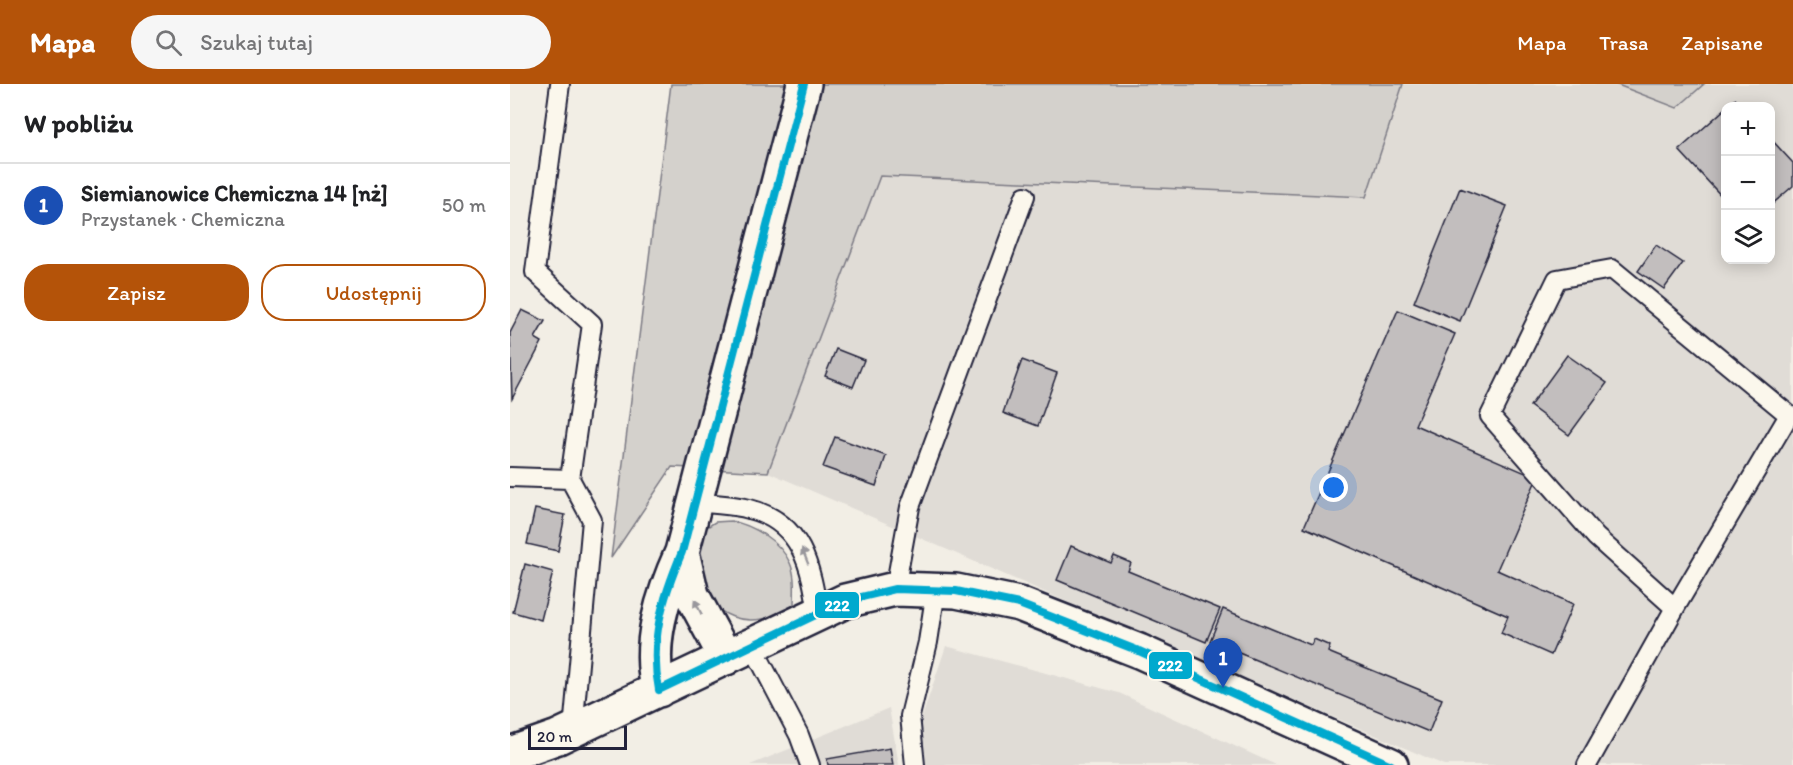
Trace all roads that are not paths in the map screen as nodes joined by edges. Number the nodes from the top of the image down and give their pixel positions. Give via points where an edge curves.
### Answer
1 (561, 84) edge
2 (804, 84) edge
3 (1025, 196) dead end
4 (510, 477) edge
5 (570, 479) junction
6 (694, 501) junction
7 (682, 552) junction
8 (895, 589) junction
9 (936, 590) junction
10 (1674, 608) junction
11 (818, 613) junction
12 (739, 651) junction
13 (659, 690) junction
14 (573, 730) junction
15 (510, 754) edge
16 (810, 765) edge
17 (915, 765) edge
18 (1391, 765) edge
19 (1587, 765) edge

1 - 5 lane via 535,272 592,324
2 - 6 street
3 - 8 lane via 910,507
4 - 5 lane
5 - 14 lane via 592,519
6 - 7 street
11 -> 6 lane via 809,567 794,536 749,508
12 -> 7 street via 692,595
7 - 13 street via 669,582 654,648
8 - 9 street
8 - 11 street via 869,593
9 - 17 lane via 910,716
9 - 18 street via 1019,604 1149,656
10 - 10 lane via 1789,415 1612,269 1557,279 1490,416 1596,537
10 - 19 lane
11 - 12 street
12 - 13 street
12 - 16 lane via 799,735
13 - 14 street
14 - 15 street

